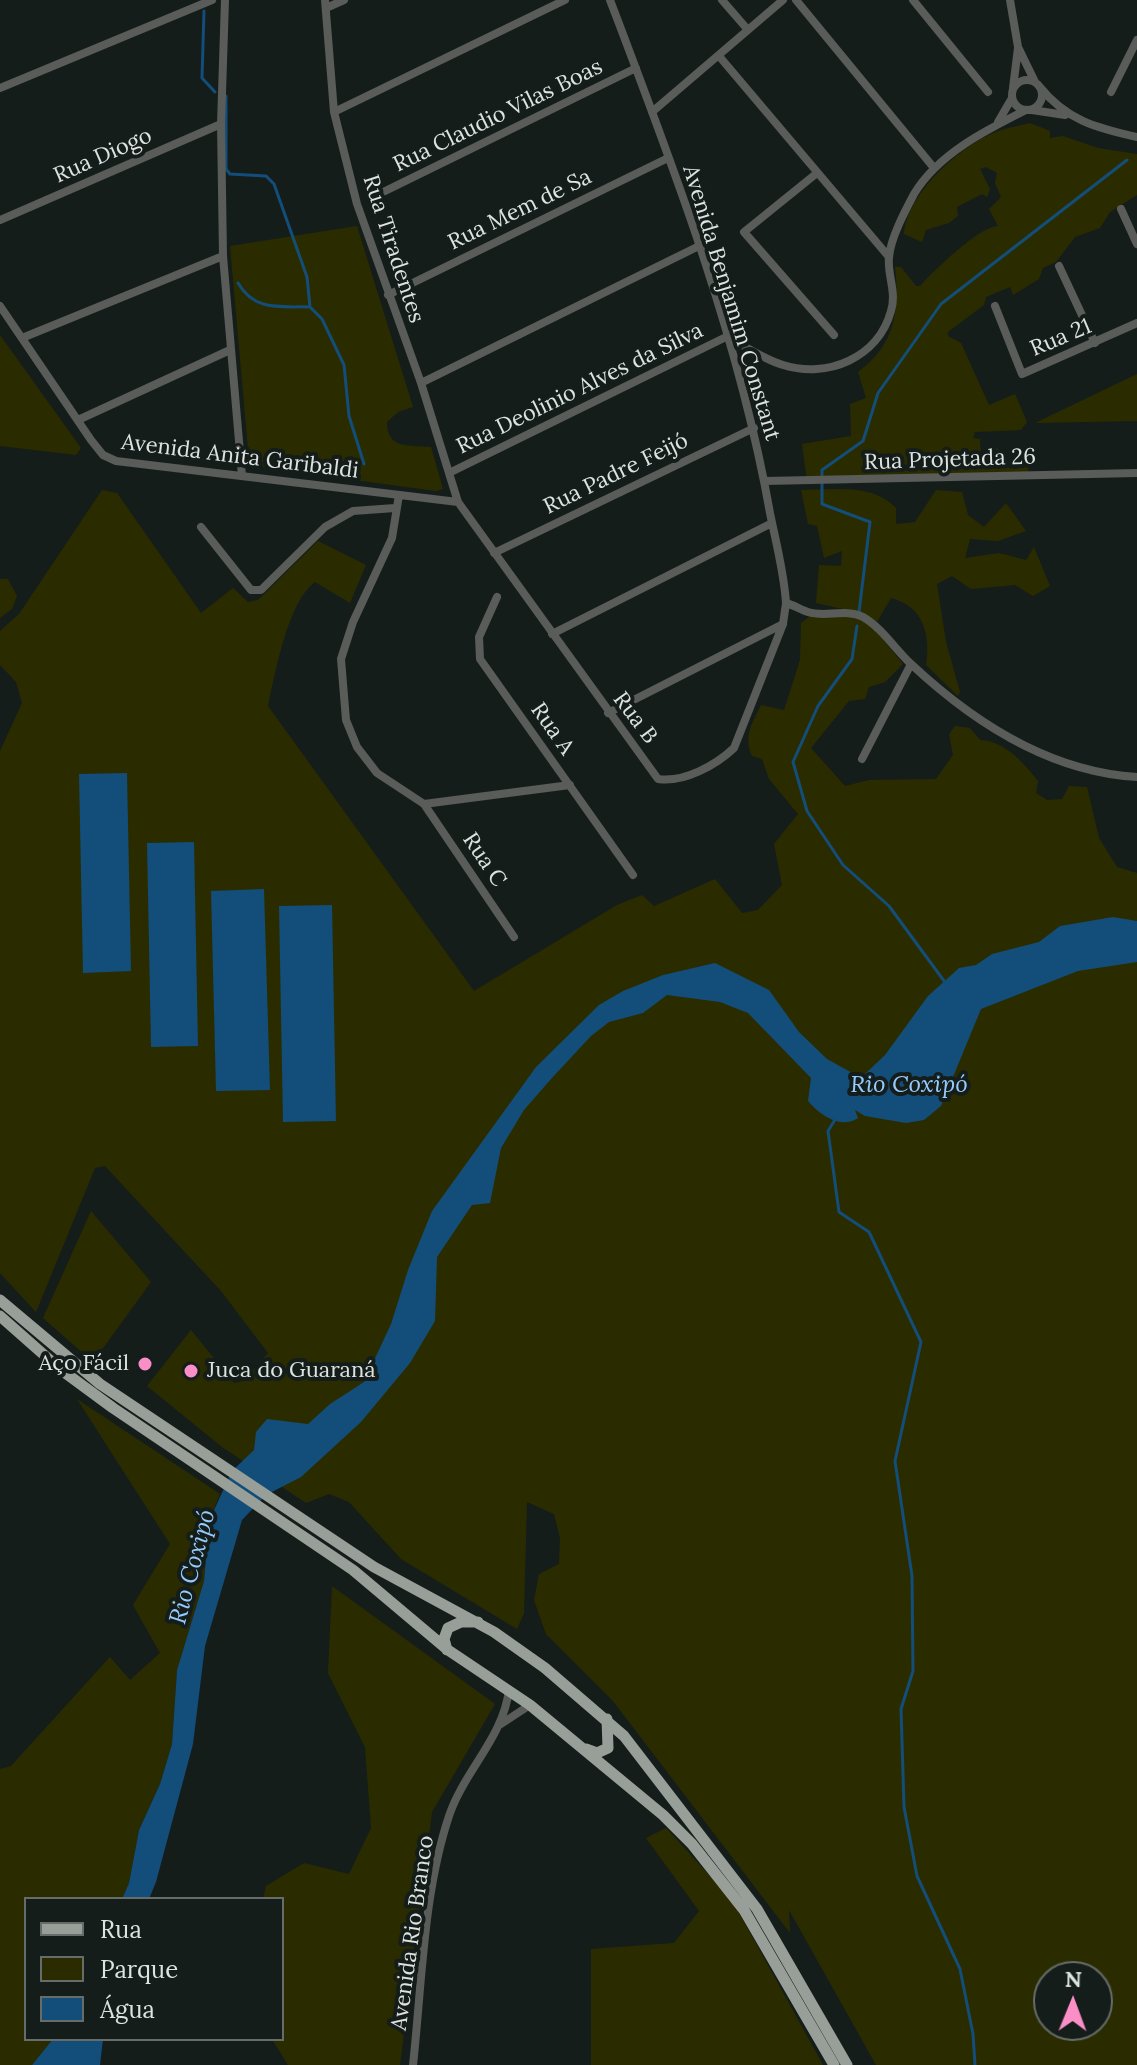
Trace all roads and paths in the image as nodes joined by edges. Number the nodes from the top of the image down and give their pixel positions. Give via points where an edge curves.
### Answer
1 (212, 0) edge
2 (225, 0) edge
3 (344, 0) edge
4 (565, 0) edge
5 (610, 0) edge
6 (722, 0) edge
7 (783, 0) edge
8 (796, 0) edge
9 (913, 0) edge
10 (1010, 0) edge
11 (325, 4) edge
12 (748, 30) junction
13 (1137, 40) edge
14 (1018, 47) junction
15 (719, 56) junction
16 (636, 68) junction
17 (1037, 84) junction
18 (0, 88) edge
19 (988, 92) dead end
20 (1111, 92) dead end
21 (1012, 93) junction
22 (1028, 110) junction
23 (334, 112) junction
24 (652, 112) junction
25 (1067, 115) junction
26 (998, 122) junction
27 (221, 124) junction
28 (1137, 137) edge
29 (668, 158) junction
30 (934, 168) junction
31 (817, 173) junction
32 (375, 196) dead end
33 (1121, 209) dead end
34 (0, 220) edge
35 (1137, 244) edge
36 (697, 247) junction
37 (223, 256) junction
38 (889, 257) junction
39 (1059, 266) dead end
40 (388, 295) junction
41 (0, 306) edge
42 (995, 306) dead end
43 (1137, 323) edge
44 (834, 335) dead end
45 (728, 336) junction
46 (22, 338) junction
47 (1095, 343) junction
48 (230, 350) junction
49 (421, 383) junction
50 (78, 420) junction
51 (754, 428) junction
52 (449, 473) junction
53 (1137, 473) edge
54 (242, 476) junction
55 (765, 481) junction
56 (399, 495) junction
57 (458, 502) junction
58 (395, 508) junction
59 (772, 523) junction
60 (201, 527) dead end
61 (494, 553) junction
62 (497, 597) dead end
63 (786, 603) junction
64 (783, 624) junction
65 (552, 634) junction
66 (911, 664) junction
67 (608, 713) junction
68 (862, 759) dead end
69 (1137, 777) edge
70 (570, 785) junction
71 (424, 804) junction
72 (633, 875) dead end
73 (514, 937) dead end
74 (0, 1300) edge
75 (0, 1316) edge
76 (480, 1622) junction
77 (448, 1650) junction
78 (509, 1690) junction
79 (530, 1705) junction
80 (607, 1719) junction
81 (500, 1725) junction
82 (578, 1745) junction
83 (413, 2065) edge
84 (834, 2065) edge
85 (847, 2065) edge

1 - 18 street
2 - 27 street
3 - 11 street
4 - 23 street
5 - 16 street, Avenida Benjamim Constant
6 - 12 street
7 - 12 street
8 - 30 street
9 - 19 street
10 - 14 street
11 - 23 street, Rua Tiradentes
12 - 15 street
13 - 20 street
14 - 17 street
14 - 21 street
15 - 24 street
15 - 31 street
16 - 24 street, Avenida Benjamim Constant
16 - 32 street, Rua Claudio Vilas Boas
17 - 21 street via 1021,81
17 - 22 street via 1041,100
17 - 25 street
21 - 22 street via 1017,107
21 - 26 street
22 - 25 street
22 - 26 street
23 - 40 street, Rua Tiradentes
24 - 29 street, Avenida Benjamim Constant
25 - 28 street
26 - 30 street
27 - 34 street, Rua Diogo
27 - 37 street
29 - 36 street, Avenida Benjamim Constant
29 - 40 street, Rua Mem de Sa
30 - 38 street via 904,214
31 - 38 street
31 - 44 street via 744,232
33 - 35 street
36 - 45 street, Avenida Benjamim Constant
36 - 49 street
37 - 46 street
37 - 48 street
38 - 45 street via 891,312 869,348 852,361 806,370 786,366
39 - 47 street
40 - 49 street, Rua Tiradentes
41 - 46 street, Avenida Anita Garibaldi
42 - 47 street, Rua 21 via 1022,374
43 - 47 street, Rua 21
45 - 51 street, Avenida Benjamim Constant
45 - 52 street, Rua Deolinio Alves da Silva
46 - 50 street, Avenida Anita Garibaldi
48 - 50 street
48 - 54 street
49 - 52 street, Rua Tiradentes
50 - 54 street, Avenida Anita Garibaldi via 103,455 116,461
51 - 55 street, Avenida Benjamim Constant
51 - 61 street, Rua Padre Feijó
52 - 57 street, Rua Tiradentes
53 - 55 street, Rua Projetada 26
54 - 56 street, Avenida Anita Garibaldi
55 - 59 street, Avenida Benjamim Constant
56 - 57 street, Avenida Anita Garibaldi
56 - 58 street
57 - 61 street, Rua B
58 - 60 street via 353,511 325,527 261,590 251,590
58 - 71 street via 392,538 341,659 341,689 357,747 377,773
59 - 63 street, Avenida Benjamim Constant
59 - 65 street
61 - 65 street, Rua B
62 - 70 street, Rua A via 479,637 480,659
63 - 64 street, Avenida Benjamim Constant
63 - 66 street via 809,613 864,618
64 - 67 street
64 - 67 street, Rua B via 738,740 724,757 684,777 658,779
65 - 67 street, Rua B
66 - 68 street
66 - 69 street via 978,718 1028,748 1062,764
70 - 71 street
70 - 72 street, Rua A
71 - 73 street, Rua C
74 - 76 main road via 90,1376 207,1456 374,1567
75 - 77 main road via 60,1369 353,1570
76 - 77 main road via 448,1628
76 - 80 main road
77 - 78 main road
78 - 79 main road
78 - 81 street, Avenida Rio Branco
79 - 81 street, Avenida Rio Branco
79 - 82 main road
80 - 82 main road via 608,1748 597,1753
80 - 85 main road via 757,1909
81 - 83 street, Avenida Rio Branco via 463,1782 440,1852
82 - 84 main road via 673,1825 728,1888

